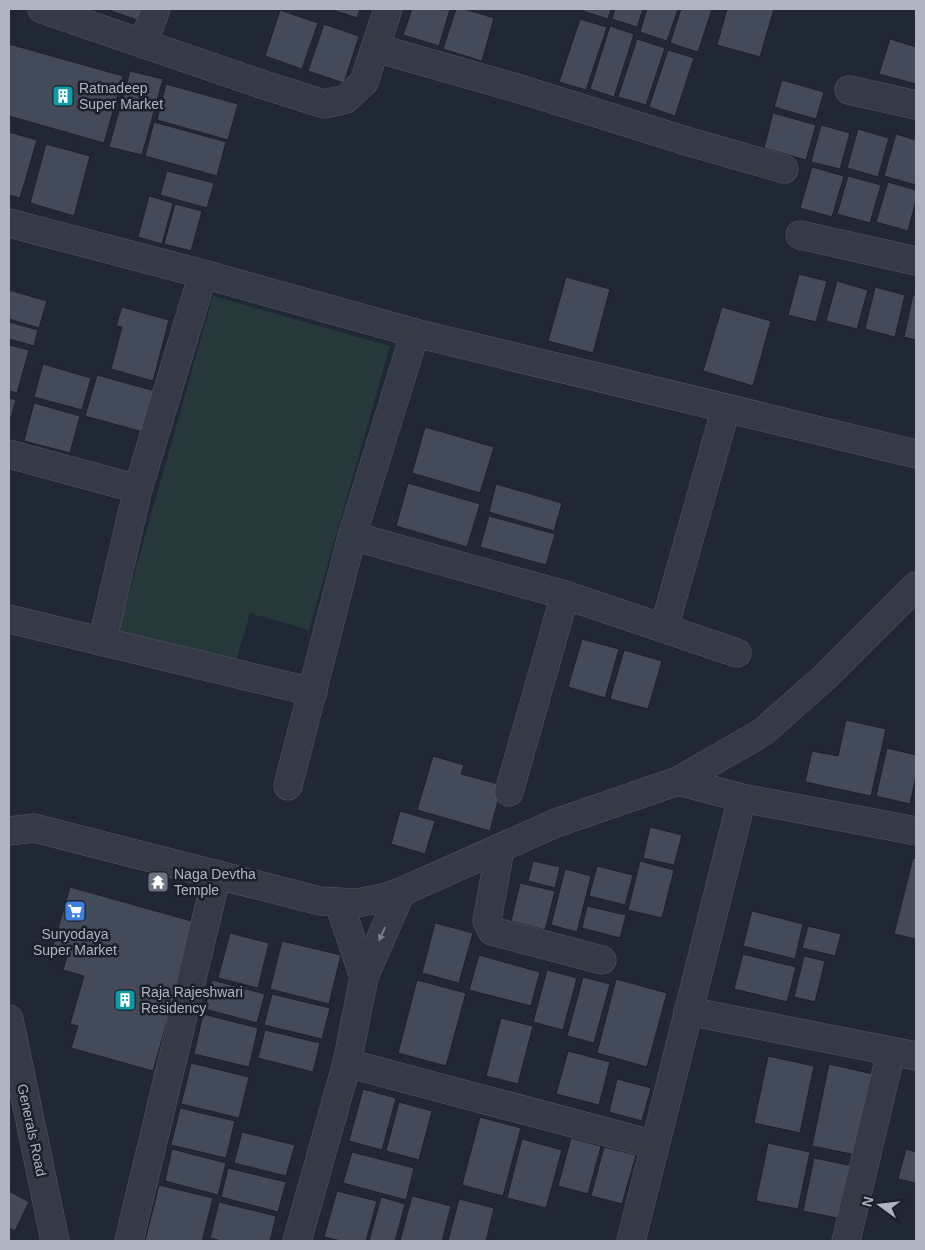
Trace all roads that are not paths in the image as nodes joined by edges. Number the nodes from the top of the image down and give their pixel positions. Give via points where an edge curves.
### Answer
1 (42, 9) edge
2 (156, 9) edge
3 (388, 9) edge
4 (143, 44) junction
5 (376, 48) junction
6 (849, 90) dead end
7 (916, 106) edge
8 (784, 169) dead end
9 (9, 223) edge
10 (800, 235) dead end
11 (916, 261) edge
12 (203, 274) junction
13 (415, 333) junction
14 (726, 408) junction
15 (9, 454) edge
16 (916, 454) edge
17 (138, 489) junction
18 (352, 536) junction
19 (916, 586) edge
20 (565, 595) junction
21 (9, 619) edge
22 (664, 628) junction
23 (102, 642) junction
24 (737, 653) dead end
25 (313, 692) junction
26 (678, 781) junction
27 (288, 786) dead end
28 (509, 792) dead end
29 (742, 798) junction
30 (9, 831) edge
31 (916, 831) edge
32 (500, 849) junction
33 (217, 874) junction
34 (401, 892) junction
35 (339, 903) junction
36 (602, 960) dead end
37 (364, 977) junction
38 (688, 1011) junction
39 (11, 1037) edge
40 (903, 1054) edge
41 (347, 1063) junction
42 (655, 1145) junction
43 (55, 1241) edge
44 (129, 1241) edge
45 (297, 1241) edge
46 (631, 1241) edge
47 (846, 1241) edge

1 - 4 street
2 - 4 street
3 - 5 street
4 - 5 street via 324,104 346,99 364,82
5 - 8 street
6 - 7 street
9 - 12 street
10 - 11 street
12 - 13 street
12 - 17 street
13 - 14 street
13 - 18 street
14 - 16 street
14 - 22 street
15 - 17 street
17 - 23 street
18 - 20 street
18 - 25 street
19 - 26 street via 826,676 763,732
20 - 22 street
20 - 28 street
21 - 23 street
22 - 24 street
23 - 25 street
25 - 27 street
26 - 29 street
26 - 32 street via 556,823
29 - 31 street
29 - 38 street
30 - 33 street via 34,828
32 - 34 street
32 - 36 street via 487,921 492,931
33 - 35 street
33 - 44 street
34 - 35 street via 370,901
34 -> 37 street
35 - 37 street
37 - 41 street
38 - 40 street
38 - 42 street
39 - 43 street, Generals Road
40 - 47 street
41 - 42 street
41 - 45 street
42 - 46 street

